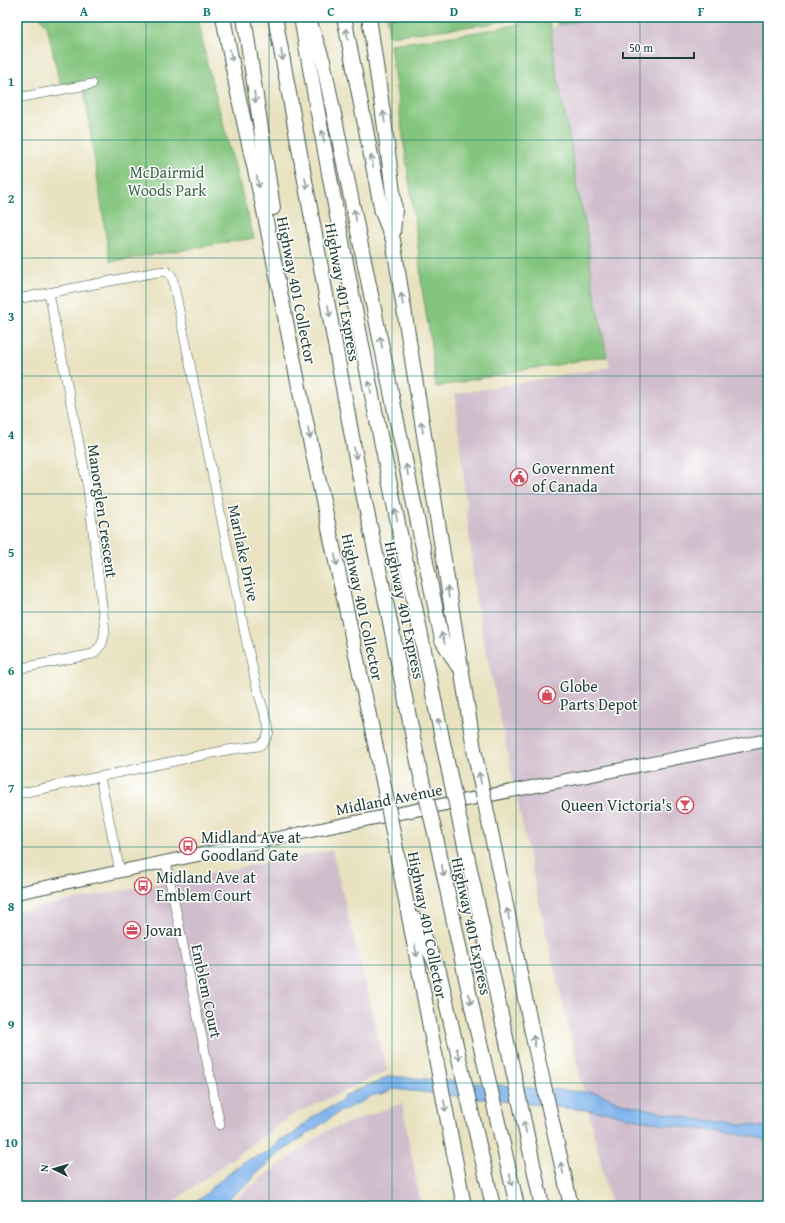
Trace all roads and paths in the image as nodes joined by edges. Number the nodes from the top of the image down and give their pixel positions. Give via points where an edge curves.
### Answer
1 (223, 17) edge
2 (244, 17) edge
3 (275, 17) edge
4 (302, 17) edge
5 (308, 17) edge
6 (344, 17) edge
7 (369, 17) edge
8 (92, 84) dead end
9 (17, 98) edge
10 (393, 240) junction
11 (49, 293) junction
12 (17, 299) edge
13 (304, 412) junction
14 (17, 669) edge
15 (461, 672) junction
16 (768, 740) edge
17 (100, 777) junction
18 (17, 794) edge
19 (166, 862) junction
20 (120, 872) junction
21 (17, 893) edge
22 (406, 899) junction
23 (220, 1125) dead end
24 (464, 1206) edge
25 (493, 1206) edge
26 (517, 1206) edge
27 (542, 1206) edge
28 (570, 1206) edge

1 -> 13 highway, Highway 401 Collector
2 -> 13 highway
3 -> 26 highway, Highway 401 Express, bridge via 357,464 420,772
27 -> 4 highway, Highway 401 Express, bridge via 373,401
15 -> 5 highway via 442,640 323,61
10 -> 6 highway via 382,212
10 -> 7 highway via 395,209
8 - 9 street
15 -> 10 highway
11 - 12 street, Marilake Drive
11 - 14 street, Manorglen Crescent via 88,489 105,631 102,644 93,654
11 - 17 street, Marilake Drive via 157,272 166,271 172,276 247,644 269,732 259,746 227,750
13 -> 22 highway, Highway 401 Collector, bridge
28 -> 15 highway, bridge via 475,755
16 - 19 main road, Midland Avenue
17 - 18 street, Marilake Drive
17 - 20 street
19 - 20 main road, Midland Avenue
19 - 23 street, Emblem Court
20 - 21 main road, Midland Avenue
22 -> 24 highway, Highway 401 Collector
22 -> 25 highway via 439,971

